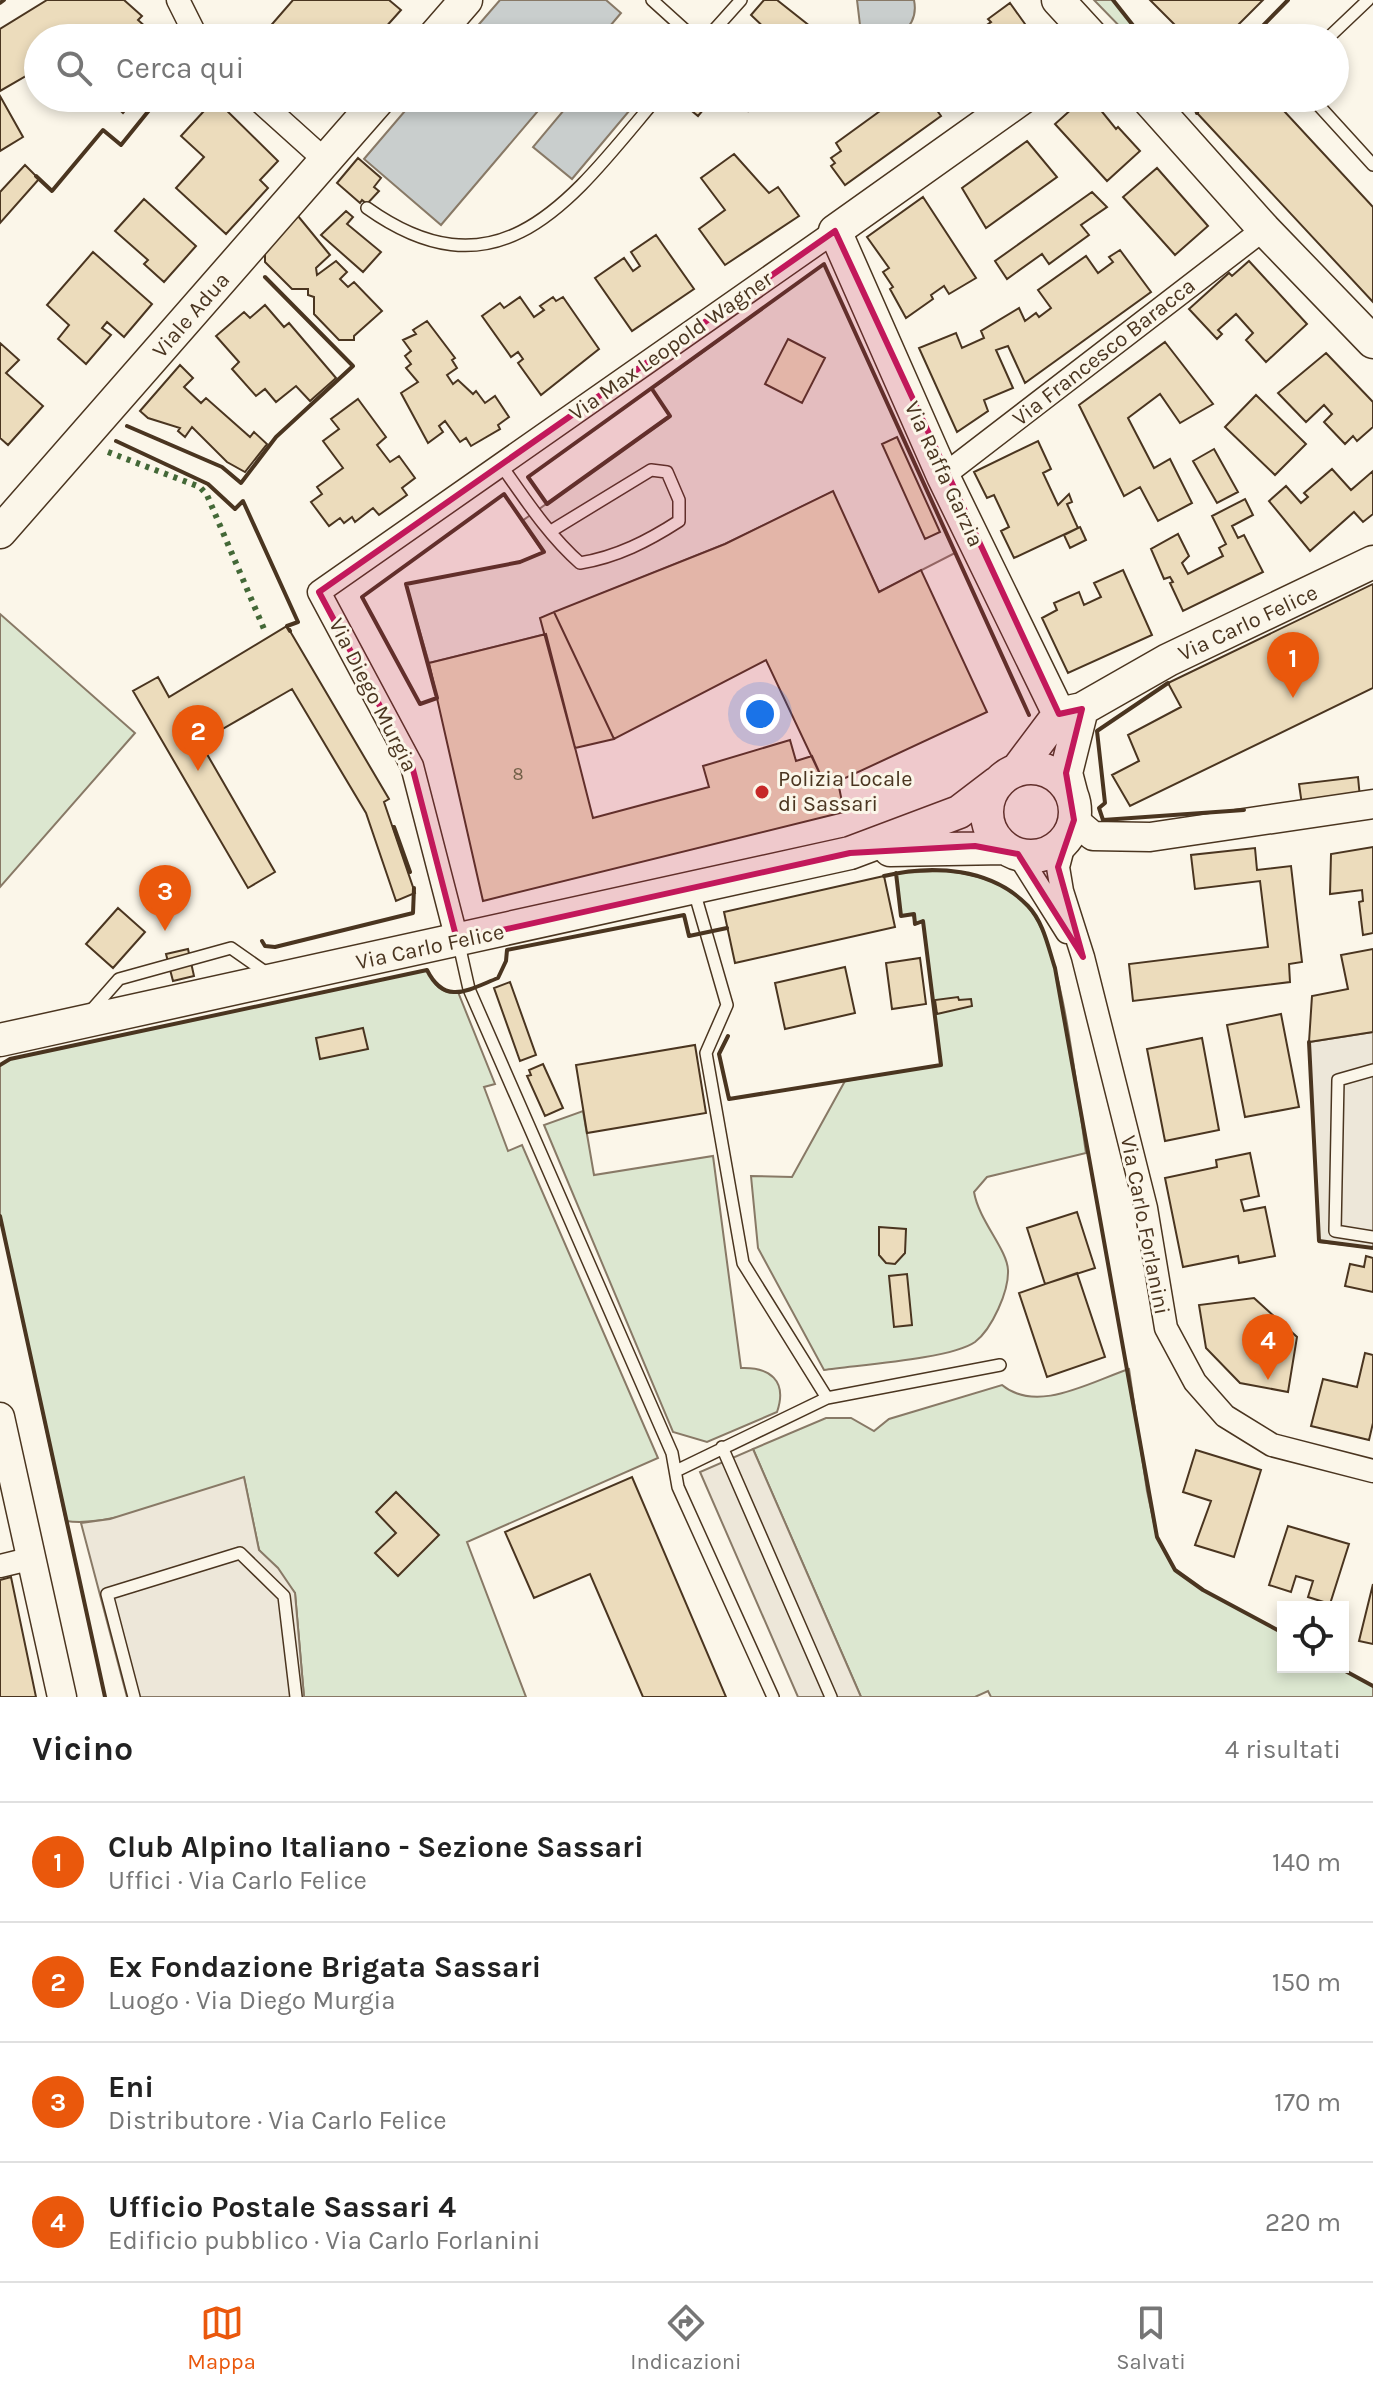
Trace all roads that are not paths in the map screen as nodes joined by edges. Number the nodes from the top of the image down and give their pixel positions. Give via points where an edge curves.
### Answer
1 (178, 0) edge
2 (466, 0) edge
3 (652, 0) edge
4 (741, 0) edge
5 (1059, 0) edge
6 (1368, 0) edge
7 (190, 24) edge
8 (445, 24) edge
9 (679, 24) edge
10 (720, 24) edge
11 (1080, 24) edge
12 (1343, 24) edge
13 (272, 112) edge
14 (368, 112) edge
15 (645, 112) edge
16 (1002, 112) edge
17 (1160, 112) edge
18 (1325, 112) edge
19 (326, 161) junction
20 (1373, 165) edge
21 (367, 208) dead end
22 (1264, 229) junction
23 (835, 231) junction
24 (1373, 342) edge
25 (501, 465) junction
26 (943, 476) junction
27 (551, 531) junction
28 (0, 532) edge
29 (1373, 562) edge
30 (319, 592) joint
31 (1070, 712) junction
32 (1007, 776) junction
33 (1373, 804) edge
34 (1071, 818) junction
35 (1011, 851) junction
36 (850, 853) junction
37 (694, 889) junction
38 (457, 940) junction
39 (1083, 957) junction
40 (278, 981) junction
41 (78, 1025) junction
42 (3, 1042) edge
43 (1373, 1070) edge
44 (1373, 1237) edge
45 (1000, 1365) dead end
46 (827, 1398) junction
47 (0, 1417) edge
48 (722, 1447) junction
49 (676, 1471) junction
50 (1373, 1471) edge
51 (29, 1559) junction
52 (0, 1566) edge
53 (62, 1697) edge
54 (134, 1697) edge
55 (296, 1697) edge
56 (773, 1697) edge
57 (831, 1697) edge

1 - 7 street
2 - 8 main road
3 - 9 lane
4 - 10 lane
5 - 11 main road
6 - 12 lane
13 - 19 street
14 - 19 main road, Viale Adua
15 - 21 lane via 555,211 490,243 448,247 398,230
16 - 23 main road, Via Max Leopold Wagner
17 - 22 main road
18 - 20 lane
19 - 28 main road, Viale Adua
22 - 24 main road
22 - 26 street, Via Francesco Baracca
23 - 25 street, Via Max Leopold Wagner
23 - 26 main road, Via Raffa Garzia
25 - 27 lane
25 - 30 street, Via Max Leopold Wagner
26 - 31 main road, Via Raffa Garzia
27 - 27 lane via 580,563 606,559 679,521 679,500 667,472 651,470
29 - 31 main road, Via Carlo Felice
30 - 38 street, Via Diego Murgia via 412,766
31 - 32 main road, Via Carlo Felice
31 - 34 main road via 1066,773
32 - 34 main road via 1043,769 1055,775
32 - 35 main road via 986,812 991,832
32 - 36 main road, Via Carlo Felice via 959,812
33 - 34 street via 1150,837 1093,836
34 - 35 main road via 1044,854
34 - 39 street, Via Carlo Forlanini via 1058,867
35 - 36 main road, Via Carlo Felice via 975,846
35 - 39 street, Via Carlo Forlanini
36 - 37 main road, Via Carlo Felice
37 - 38 main road, Via Carlo Felice
37 - 46 lane via 727,1005 706,1053 743,1263
38 - 40 main road, Via Carlo Felice
38 - 49 lane via 469,989
39 - 50 street, Via Carlo Forlanini via 1146,1208 1166,1328 1195,1382 1225,1416 1272,1445
40 - 41 main road, Via Carlo Felice
40 - 41 lane via 231,948 119,979
41 - 42 main road, Via Carlo Felice
43 - 44 lane via 1338,1080 1335,1231
45 - 46 lane
46 - 48 lane
47 - 51 street
48 - 49 lane
48 - 57 lane
49 - 56 lane via 678,1487
51 - 52 street
51 - 53 street
54 - 55 lane via 107,1594 240,1553 284,1596

